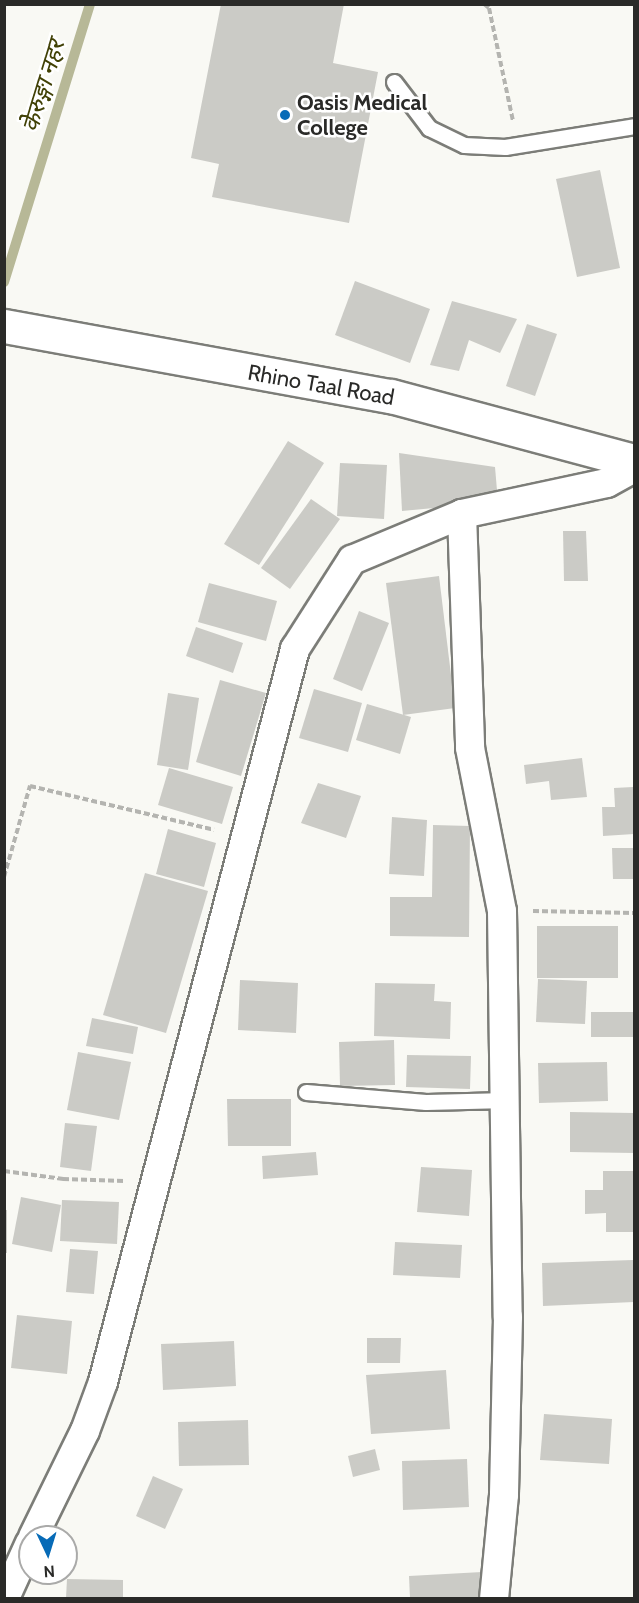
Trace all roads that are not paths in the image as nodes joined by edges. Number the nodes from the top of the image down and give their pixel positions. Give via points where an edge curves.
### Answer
1 (394, 82) dead end
2 (634, 126) edge
3 (4, 326) edge
4 (634, 461) edge
5 (634, 468) edge
6 (462, 514) junction
7 (306, 1092) dead end
8 (508, 1100) junction
9 (39, 1525) edge
10 (18, 1570) edge
11 (5, 1599) edge
12 (494, 1599) edge

1 - 2 lane via 417,114 445,139 487,148
3 - 4 street, Rhino Taal Road via 391,396
5 - 6 street via 607,483
6 - 8 street via 470,748 502,911
6 - 9 street via 352,560 296,649 152,1182 103,1382 85,1431
7 - 8 lane via 414,1102
8 - 12 street via 504,1495
10 - 11 street

